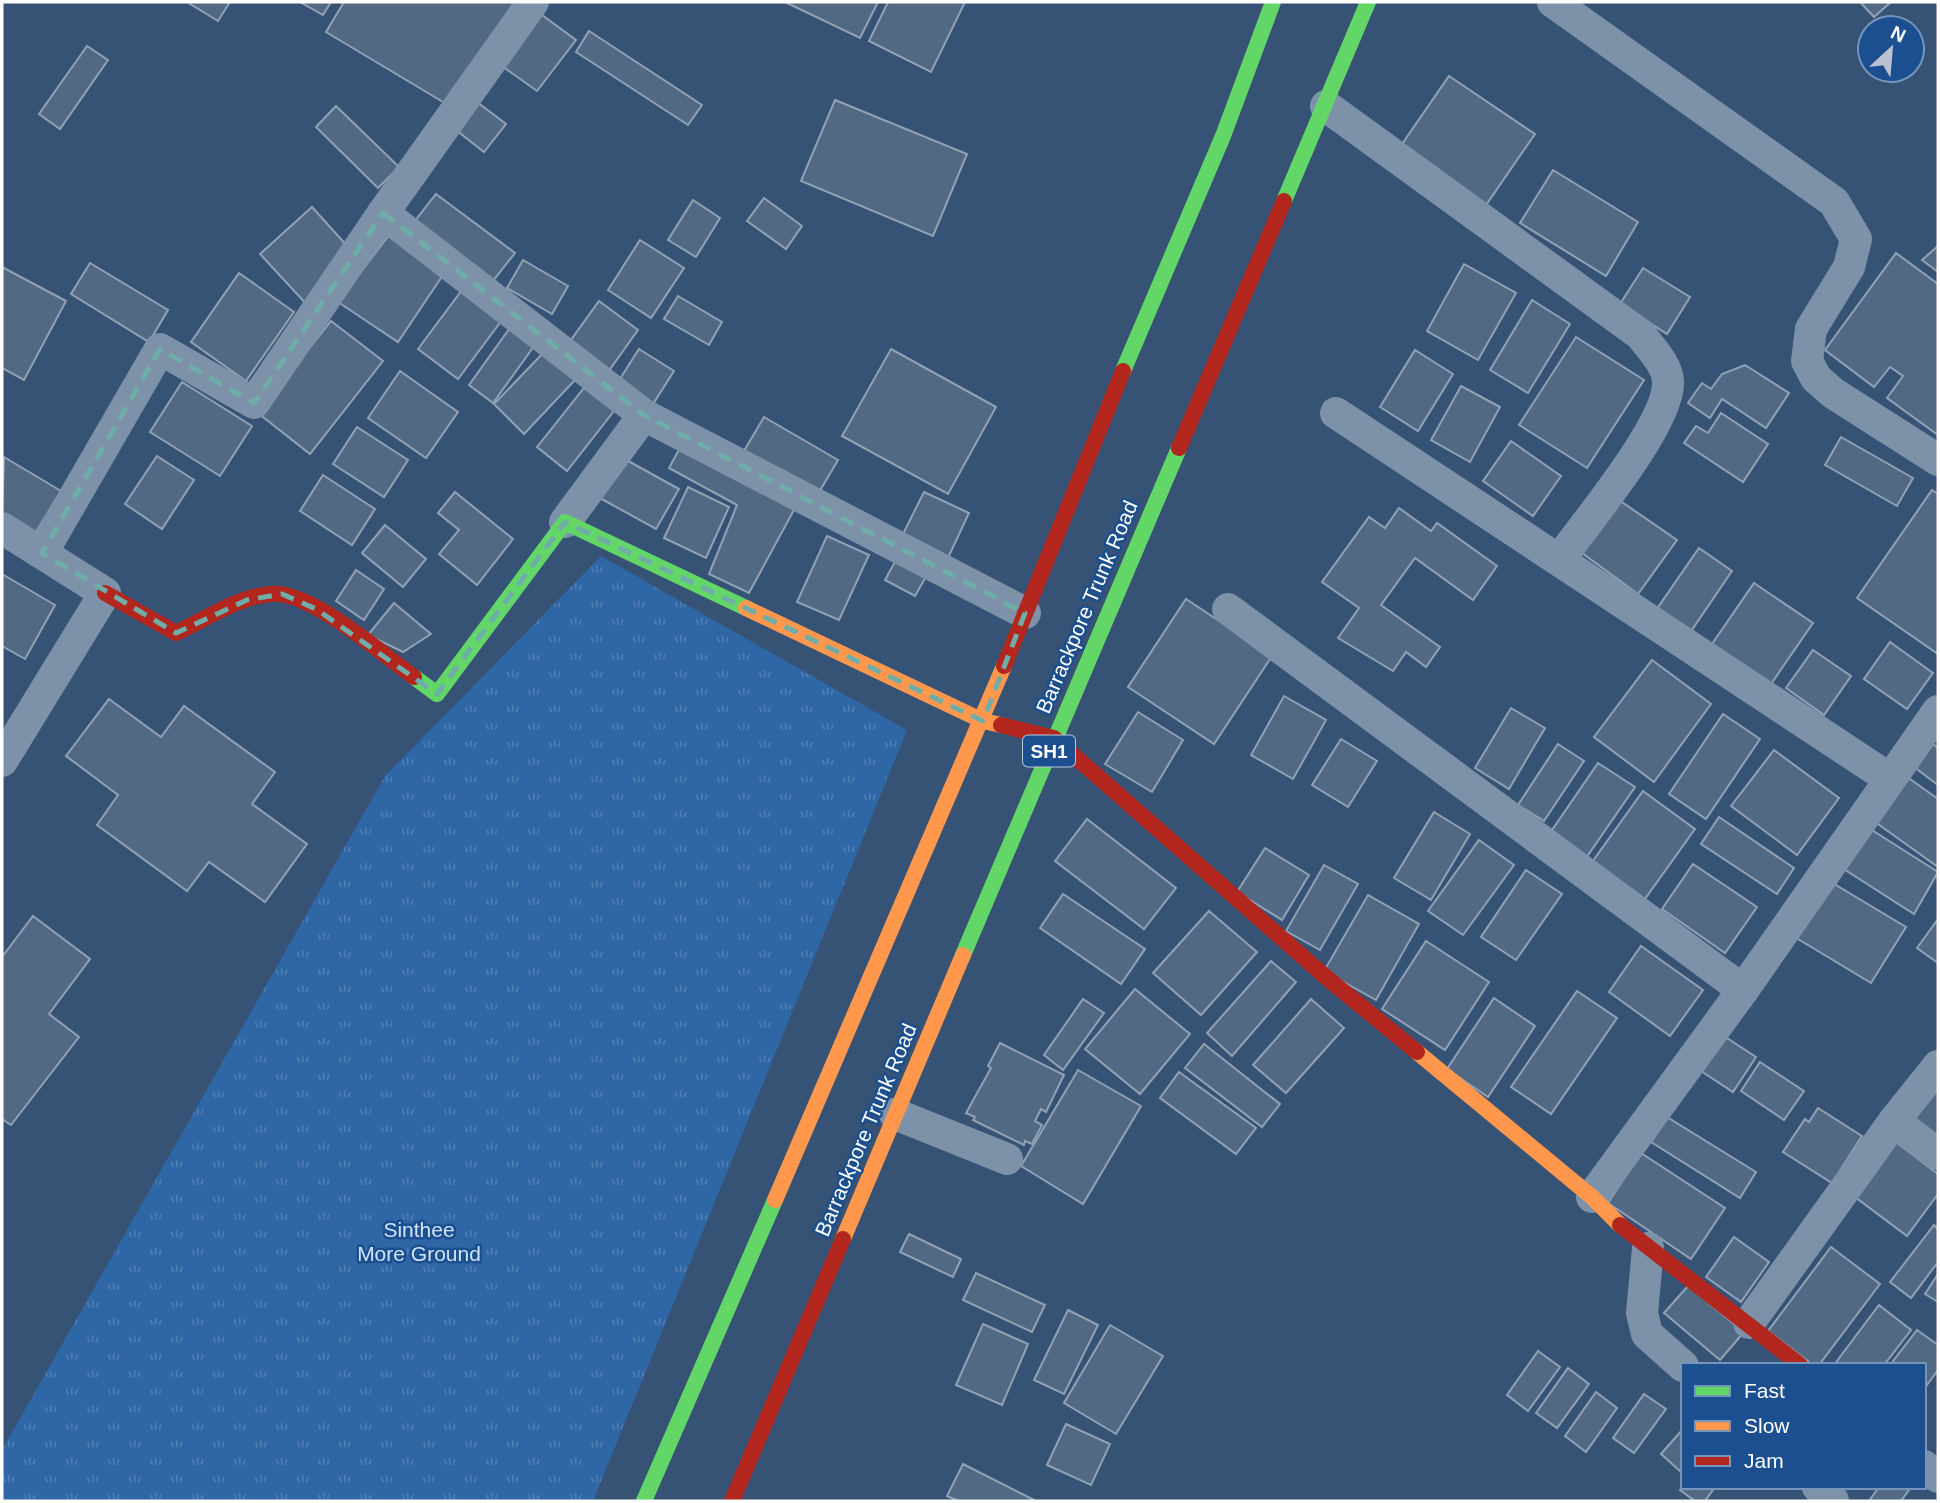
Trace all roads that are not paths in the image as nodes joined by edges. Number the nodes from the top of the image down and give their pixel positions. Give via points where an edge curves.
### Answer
1 (533, 2) edge
2 (1273, 2) edge
3 (1368, 2) edge
4 (1553, 2) edge
5 (1326, 106) junction
6 (383, 213) junction
7 (1336, 413) dead end
8 (644, 415) junction
9 (1938, 460) edge
10 (565, 522) junction
11 (2, 528) edge
12 (42, 553) junction
13 (1559, 560) junction
14 (105, 593) junction
15 (1228, 609) dead end
16 (1025, 613) junction
17 (1938, 710) edge
18 (983, 721) junction
19 (1054, 738) junction
20 (2, 761) edge
21 (1890, 779) junction
22 (1743, 990) junction
23 (1938, 1066) edge
24 (895, 1114) junction
25 (1894, 1121) junction
26 (1938, 1154) edge
27 (1007, 1159) dead end
28 (1592, 1197) junction
29 (1648, 1248) junction
30 (1749, 1323) junction
31 (1798, 1363) edge
32 (1681, 1364) edge
33 (1820, 1489) edge
34 (644, 1501) edge
35 (732, 1501) edge
36 (1833, 1501) edge

1 - 6 street
2 - 16 main road via 1223,136 1080,471
3 - 5 main road, Barrackpore Trunk Road / SH1
4 - 9 street via 1834,202 1856,239 1849,267 1811,328 1807,361 1816,378 1833,393
5 - 13 street via 1641,335 1663,365 1668,383 1644,442
5 - 19 main road, Barrackpore Trunk Road / SH1
6 - 8 street
6 - 12 street via 254,403 160,349
7 - 13 street
8 - 10 street
8 - 16 street
10 - 14 main road via 437,694 316,609 282,594 247,600 176,633
10 - 18 main road
11 - 12 street
12 - 14 street
13 - 21 street
14 - 20 street
15 - 22 street
16 - 18 main road
17 - 21 street
18 - 19 main road
18 - 34 main road
19 - 24 main road, Barrackpore Trunk Road / SH1
19 - 28 main road via 1327,978
21 - 22 street
22 - 28 street
23 - 25 street
24 - 27 street
24 - 35 main road, Barrackpore Trunk Road / SH1
25 - 26 street
25 - 30 street
28 - 29 main road
29 - 30 main road
29 - 32 street via 1642,1313 1647,1334
30 - 31 main road
33 - 36 street

